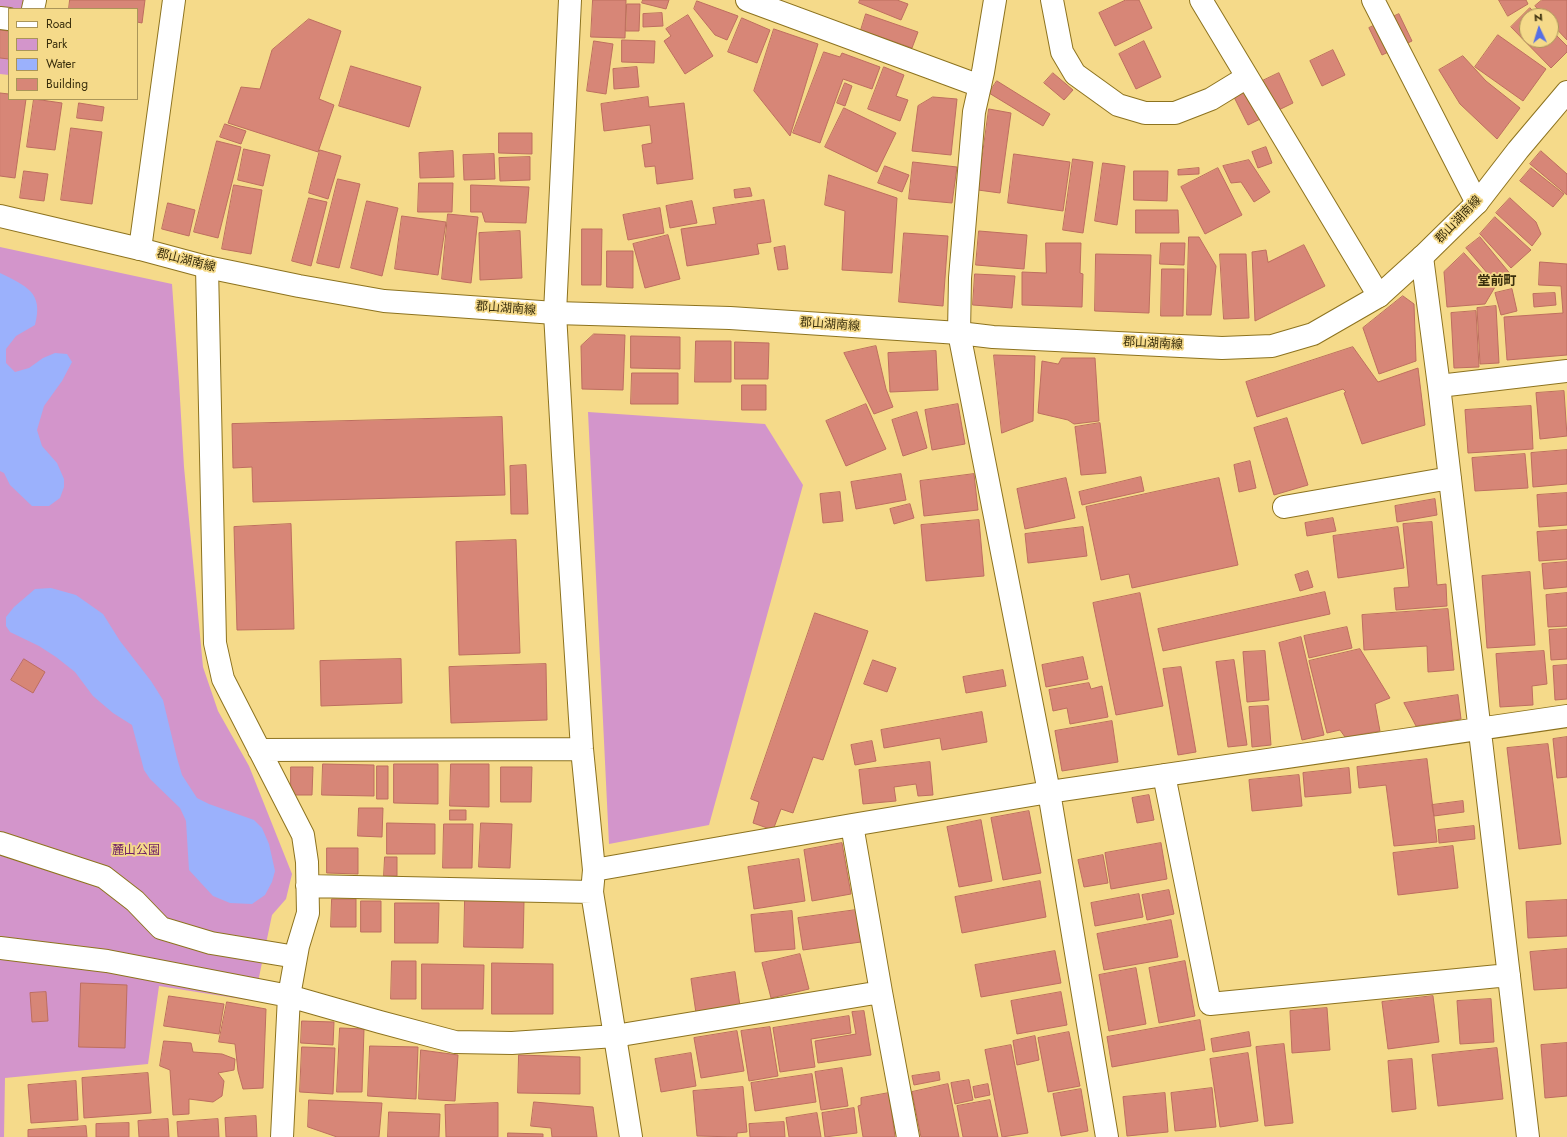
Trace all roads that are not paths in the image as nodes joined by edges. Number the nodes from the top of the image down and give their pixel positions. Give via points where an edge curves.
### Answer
1 (174, 0) edge
2 (570, 0) edge
3 (747, 0) edge
4 (994, 0) edge
5 (1052, 0) edge
6 (1201, 0) edge
7 (1373, 0) edge
8 (1247, 76) junction
9 (980, 86) junction
10 (1567, 92) edge
11 (1477, 203) junction
12 (0, 216) edge
13 (140, 249) junction
14 (1422, 257) junction
15 (207, 267) junction
16 (1379, 296) junction
17 (555, 313) junction
18 (959, 333) junction
19 (1567, 371) edge
20 (1439, 386) junction
21 (1450, 478) junction
22 (1284, 507) dead end
23 (1567, 716) edge
24 (1480, 728) junction
25 (582, 749) junction
26 (259, 750) junction
27 (1164, 775) junction
28 (1049, 792) junction
29 (852, 825) junction
30 (0, 843) edge
31 (593, 881) junction
32 (307, 886) junction
33 (0, 948) edge
34 (296, 957) junction
35 (1510, 975) junction
36 (881, 992) junction
37 (289, 996) junction
38 (615, 1036) junction
39 (282, 1137) edge
40 (631, 1137) edge
41 (908, 1137) edge
42 (1107, 1137) edge
43 (1528, 1137) edge

1 - 13 street
2 - 17 street
3 - 9 street
4 - 9 street
5 - 8 street via 1062,52 1075,74 1118,105 1145,113 1175,113 1211,99
6 - 8 street
7 - 11 street
8 - 16 street
9 - 18 street via 974,112 960,278
10 - 11 street, 郡山湖南線
11 - 14 street, 郡山湖南線
12 - 13 street, 郡山湖南線
13 - 15 street, 郡山湖南線
14 - 16 street, 郡山湖南線
14 - 20 street
15 - 17 street, 郡山湖南線 via 384,301
15 - 26 street via 215,643 223,679
16 - 18 street, 郡山湖南線 via 1313,334 1272,346 1222,348 993,337
17 - 18 street, 郡山湖南線 via 730,318
17 - 25 street
18 - 28 street
19 - 20 street
20 - 21 street
21 - 22 street
21 - 24 street
23 - 24 street
24 - 27 street
24 - 35 street
25 - 26 street
25 - 31 street
26 - 32 street via 303,835
27 - 28 street
27 - 35 street via 1210,1004
28 - 29 street
28 - 42 street
29 - 31 street
29 - 36 street
30 - 34 street via 104,877 135,901 161,928 211,943
31 - 32 street
31 - 38 street
32 - 34 street via 308,913
33 - 37 street via 107,961
34 - 37 street
35 - 43 street
36 - 38 street
36 - 41 street
37 - 38 street via 455,1042 512,1043
37 - 39 street
38 - 40 street

